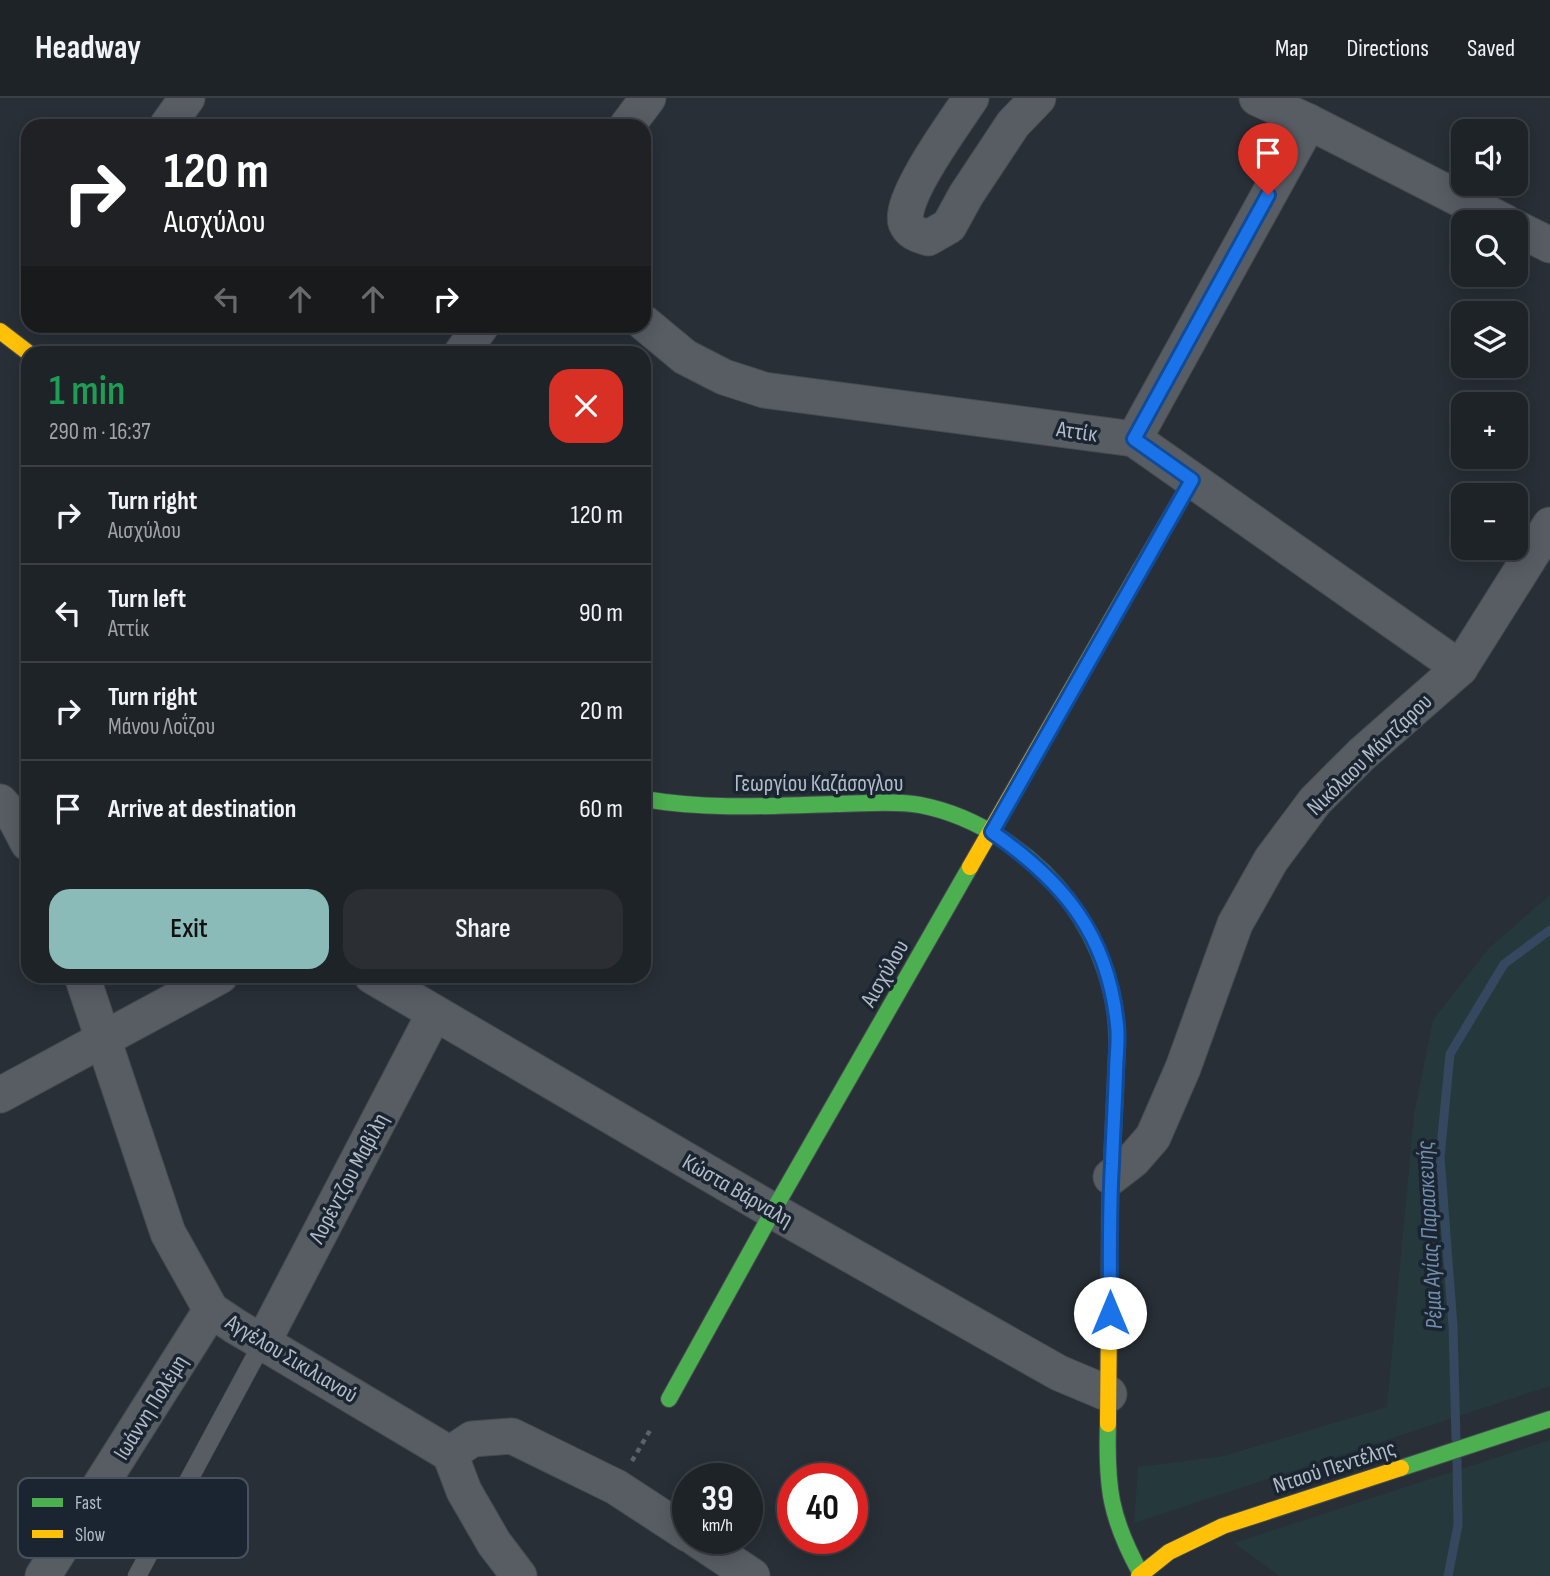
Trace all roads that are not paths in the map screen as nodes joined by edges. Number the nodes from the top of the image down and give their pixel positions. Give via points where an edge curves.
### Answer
1 (187, 98) edge
2 (648, 98) edge
3 (971, 98) edge
4 (1038, 98) edge
5 (1257, 98) edge
6 (172, 119) edge
7 (632, 119) edge
8 (1309, 122) junction
9 (1481, 210) edge
10 (1528, 234) edge
11 (1550, 246) edge
12 (651, 329) edge
13 (1134, 439) junction
14 (1192, 480) junction
15 (1550, 525) edge
16 (1460, 668) junction
17 (651, 801) edge
18 (0, 802) edge
19 (21, 830) edge
20 (992, 832) junction
21 (84, 983) edge
22 (208, 983) edge
23 (383, 983) edge
24 (434, 1014) junction
25 (105, 1041) junction
26 (0, 1096) edge
27 (1111, 1177) junction
28 (773, 1211) junction
29 (211, 1310) junction
30 (263, 1342) junction
31 (1109, 1394) junction
32 (669, 1399) road end
33 (1550, 1419) edge
34 (450, 1454) junction
35 (105, 1478) edge
36 (190, 1478) edge
37 (672, 1524) edge
38 (719, 1554) edge
39 (54, 1558) edge
40 (147, 1558) edge
41 (1140, 1575) edge
42 (43, 1576) edge
43 (137, 1576) edge
44 (519, 1576) edge
45 (752, 1576) edge

1 - 6 street
2 - 7 street
3 - 4 street via 913,189 906,206 906,223 913,233 928,238 949,226 1013,124
5 - 8 street
8 - 9 street
8 - 13 street
10 - 11 street
12 - 13 street, Αττίκ via 685,357 764,390
13 - 14 street, Αττίκ
14 - 16 street, Αττίκ
14 - 20 street, Αισχύλου
15 - 16 street, Νικόλαου Μάντζαρου
16 - 27 street, Νικόλαου Μάντζαρου via 1360,755 1324,792 1271,860 1236,924 1153,1137
17 - 20 street, Γεωργίου Καζάσογλου via 705,807 929,806
18 - 19 street
20 - 27 street, Γεωργίου Καζάσογλου via 1065,893 1099,948 1117,1028
20 - 28 street, Αισχύλου
21 - 25 street, Αγγέλου Σικιλιανού
22 - 25 street
23 - 24 street, Κώστα Βάρναλη
24 - 28 street, Κώστα Βάρναλη
24 - 30 street, Λορέντζου Μαβίλη
25 - 26 street
25 - 29 street, Αγγέλου Σικιλιανού via 168,1233
27 - 31 street, Γεωργίου Καζάσογλου
28 - 31 street, Κώστα Βάρναλη via 1059,1373
28 - 32 street, Αισχύλου
29 - 30 street, Αγγέλου Σικιλιανού
29 - 35 street, Ιωάννη Πολέμη
30 - 34 street, Αγγέλου Σικιλιανού
30 - 36 lane
31 - 41 street, Γεωργίου Καζάσογλου via 1112,1510
33 - 41 street, Νταού Πεντέλης via 1223,1525 1169,1552
34 - 37 street via 472,1439 512,1436 616,1487
34 - 44 street via 464,1491
38 - 45 street
39 - 42 street, Ιωάννη Πολέμη
40 - 43 lane

